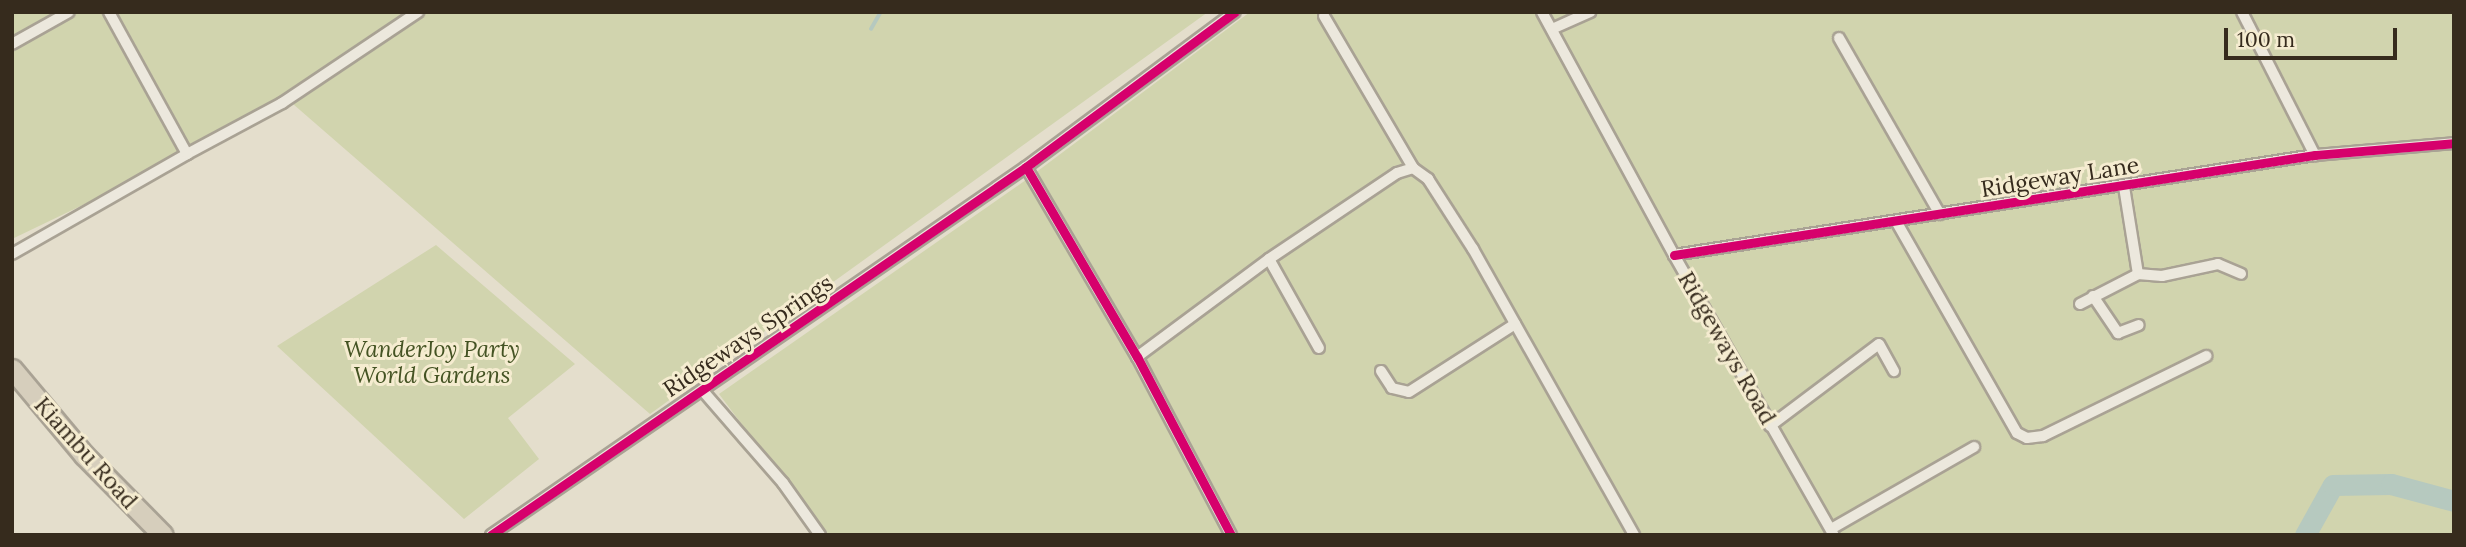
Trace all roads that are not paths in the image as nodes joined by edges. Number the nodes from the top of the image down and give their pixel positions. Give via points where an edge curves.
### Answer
1 (69, 12) edge
2 (109, 12) edge
3 (418, 12) edge
4 (1235, 12) edge
5 (1542, 12) edge
6 (1590, 12) edge
7 (2242, 12) edge
8 (1324, 16) dead end
9 (1552, 29) junction
10 (1839, 38) dead end
11 (12, 44) edge
12 (2454, 142) edge
13 (187, 154) junction
14 (2315, 155) junction
15 (1026, 167) junction
16 (1413, 168) junction
17 (2124, 187) junction
18 (1940, 214) junction
19 (1896, 221) junction
20 (12, 254) edge
21 (1674, 255) junction
22 (1269, 259) junction
23 (2138, 274) junction
24 (2241, 274) dead end
25 (2093, 296) junction
26 (2080, 304) dead end
27 (1515, 324) junction
28 (2139, 325) dead end
29 (1319, 348) dead end
30 (2206, 356) dead end
31 (1137, 357) junction
32 (12, 369) edge
33 (1381, 371) dead end
34 (1894, 371) dead end
35 (703, 391) junction
36 (1770, 426) junction
37 (1974, 447) dead end
38 (1833, 532) edge
39 (163, 535) edge
40 (491, 535) edge
41 (820, 535) edge
42 (1231, 535) edge
43 (1634, 535) edge

1 - 11 street
2 - 13 street
3 - 13 street via 282,103
4 - 15 street, Ridgeways Springs
5 - 9 street, Ridgeways Road
6 - 9 street
7 - 14 street
8 - 16 street
9 - 21 street, Ridgeways Road
10 - 18 street
12 - 14 street, Ridgeway Lane
13 - 20 street
14 - 17 street, Ridgeway Lane
15 - 31 street
15 - 35 street, Ridgeways Springs
16 - 22 street via 1397,173
16 - 27 street via 1428,179
17 - 18 street, Ridgeway Lane
17 - 23 street
18 - 19 street, Ridgeway Lane
19 - 21 street, Ridgeway Lane
19 - 30 street via 2017,433 2027,438 2043,436
21 - 36 street, Ridgeways Road
22 - 29 street
22 - 31 street
23 - 24 street via 2162,276 2218,264
23 - 25 street
25 - 26 street
25 - 28 street via 2118,333
27 - 33 street via 1409,392 1392,388
27 - 43 street
31 - 42 street
32 - 39 highway, Kiambu Road via 84,455
34 - 36 street via 1879,344
35 - 40 street, Ridgeways Springs
35 - 41 street via 783,482
36 - 38 street, Ridgeways Road
37 - 38 street

